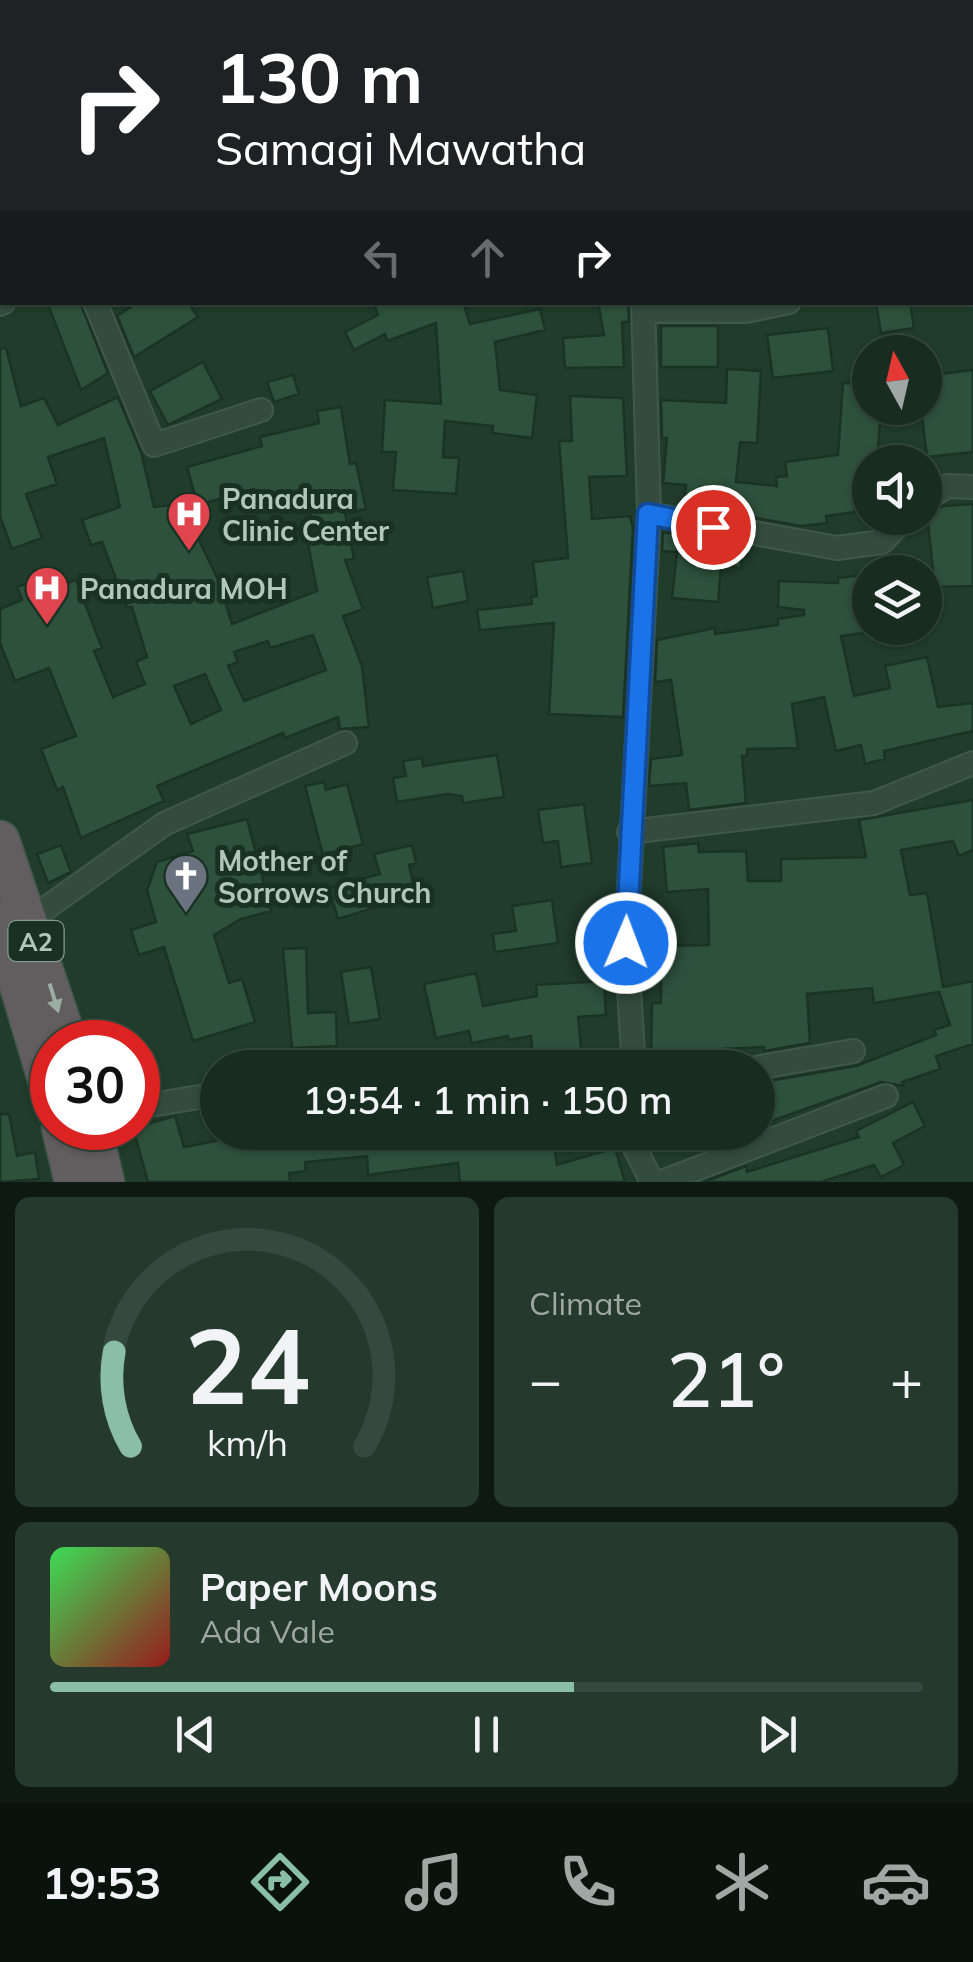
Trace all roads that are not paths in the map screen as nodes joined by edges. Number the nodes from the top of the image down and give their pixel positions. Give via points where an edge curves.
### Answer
1 (95, 305) edge
2 (775, 305) edge
3 (643, 307) edge
4 (261, 410) dead end
5 (973, 487) edge
6 (942, 489) edge
7 (648, 514) junction
8 (889, 535) edge
9 (345, 743) dead end
10 (973, 763) edge
11 (629, 832) junction
12 (0, 840) edge
13 (14, 922) edge
14 (8, 976) edge
15 (58, 1020) edge
16 (30, 1036) edge
17 (633, 1050) edge
18 (853, 1051) dead end
19 (775, 1065) edge
20 (886, 1096) dead end
21 (200, 1097) edge
22 (160, 1103) edge
23 (66, 1150) edge
24 (97, 1150) edge
25 (635, 1150) edge
26 (74, 1182) edge
27 (105, 1182) edge
28 (652, 1182) edge
29 (662, 1182) edge

1 - 4 street via 154,444
2 - 3 street via 746,311
3 - 7 street
5 - 6 street
7 - 8 street via 836,548 882,542
7 - 11 street
9 - 13 street via 164,824
10 - 11 street via 874,803
11 - 17 street
12 - 13 highway, A2
13 - 14 highway, A2
13 -> 15 highway, A2
14 - 16 highway, A2
18 - 19 street
20 - 29 street
21 - 22 street
23 - 26 highway
24 - 27 highway
25 - 28 street

